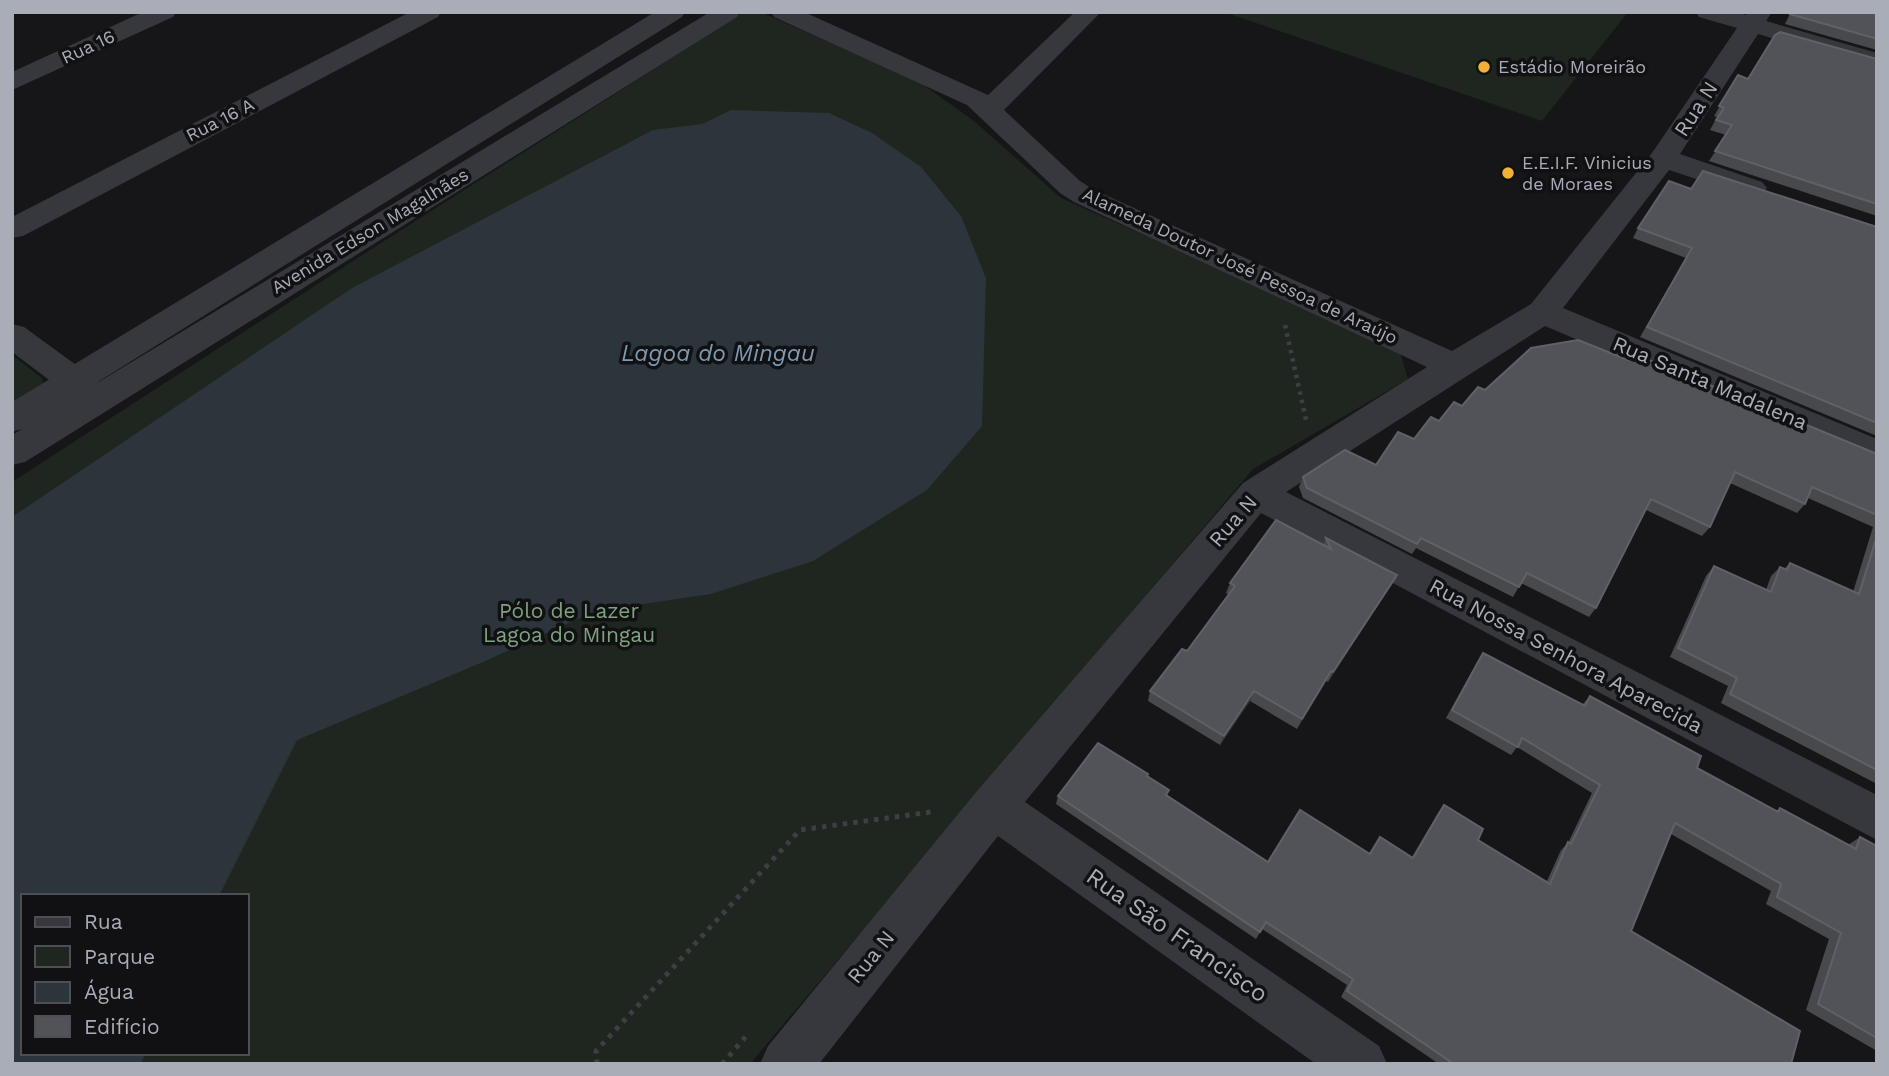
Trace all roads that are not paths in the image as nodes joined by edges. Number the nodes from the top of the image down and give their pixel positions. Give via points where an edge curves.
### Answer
1 (164, 12) edge
2 (429, 12) edge
3 (674, 12) edge
4 (728, 12) edge
5 (783, 12) edge
6 (1089, 12) edge
7 (1708, 12) edge
8 (1755, 19) edge
9 (645, 29) junction
10 (674, 46) junction
11 (1877, 61) edge
12 (12, 82) edge
13 (988, 110) junction
14 (1663, 158) junction
15 (1776, 196) edge
16 (12, 229) edge
17 (1543, 312) junction
18 (12, 335) edge
19 (1452, 367) junction
20 (85, 389) junction
21 (12, 419) edge
22 (12, 452) edge
23 (1877, 454) edge
24 (1256, 493) junction
25 (993, 806) junction
26 (1877, 819) edge
27 (786, 1064) edge
28 (1362, 1064) edge

1 - 12 street, Rua 16
2 - 16 street, Rua 16 A
3 - 9 street, Avenida Edson Magalhães
4 - 10 street, Avenida Edson Magalhães
5 - 13 street, Alameda Doutor José Pessoa de Araújo via 964,92
6 - 13 street
7 - 8 street
8 - 11 street
8 - 14 street, Rua N
9 - 10 street
9 - 20 street, Avenida Edson Magalhães
10 - 20 street, Avenida Edson Magalhães
13 - 19 street, Alameda Doutor José Pessoa de Araújo via 1084,196
14 - 15 street
14 - 17 street, Rua N
17 - 19 street, Rua N
17 - 23 street, Rua Santa Madalena
18 - 20 street
19 - 24 street, Rua N
20 - 21 street, Avenida Edson Magalhães
20 - 22 street, Avenida Edson Magalhães
24 - 25 street, Rua N
24 - 26 street, Rua Nossa Senhora Aparecida
25 - 27 street, Rua N
25 - 28 street, Rua São Francisco

